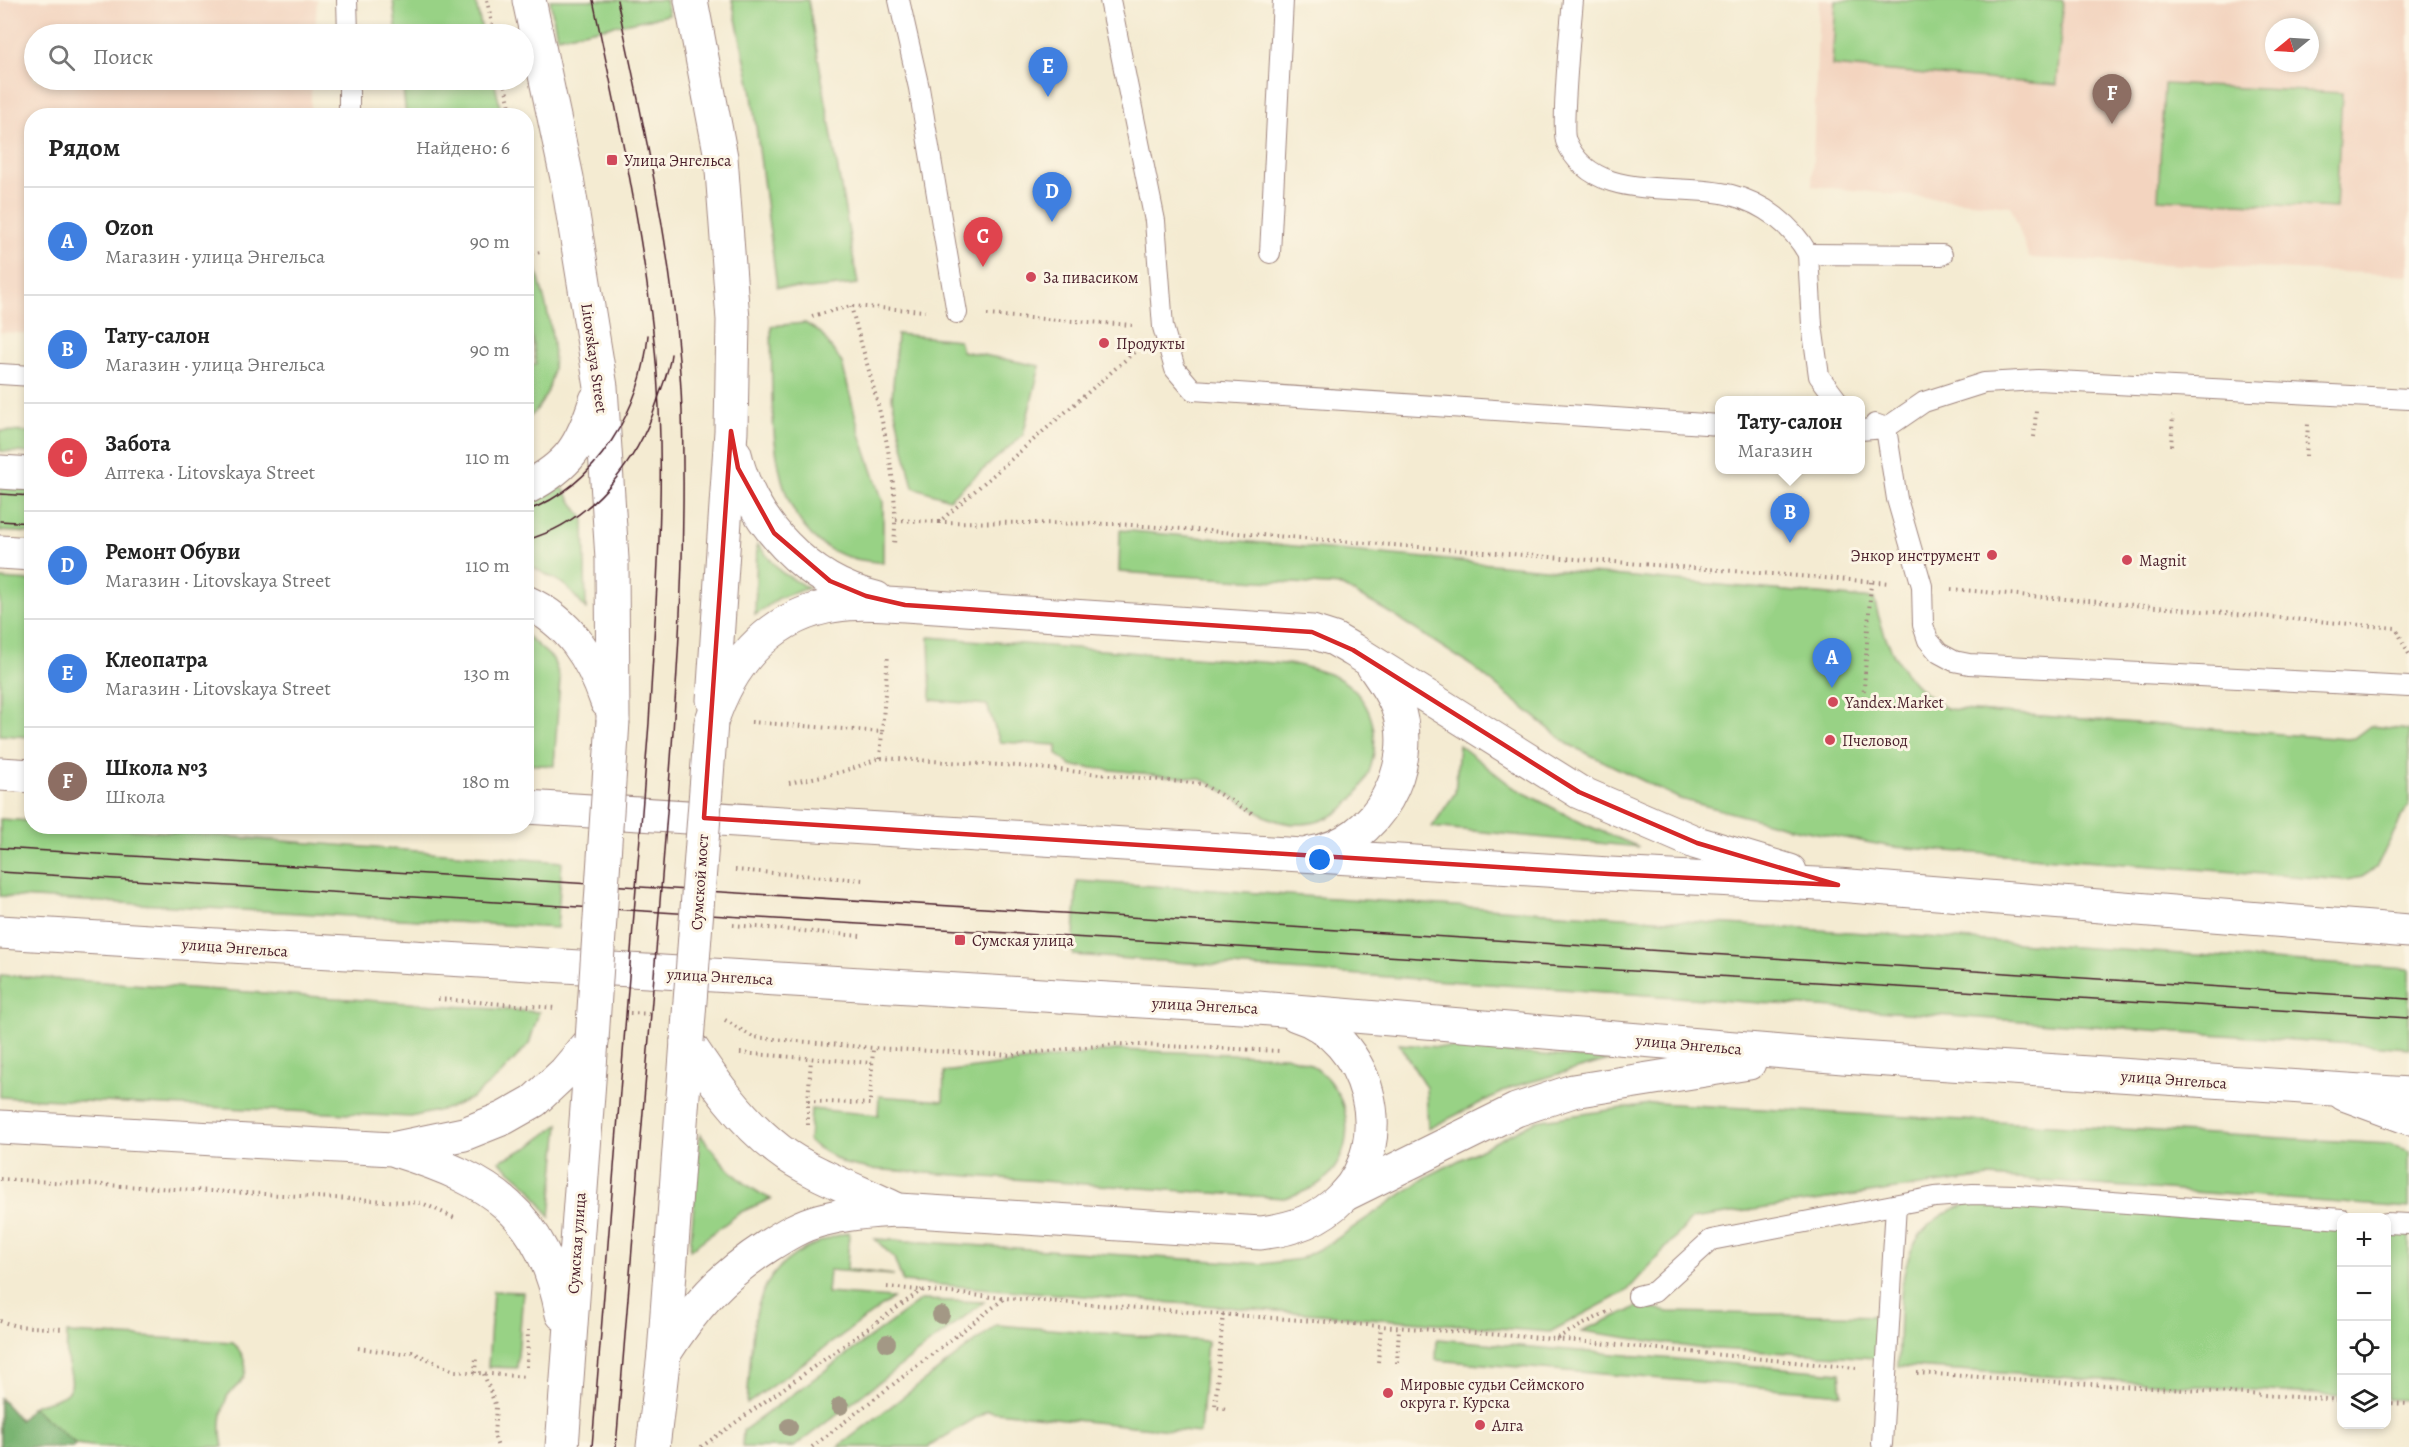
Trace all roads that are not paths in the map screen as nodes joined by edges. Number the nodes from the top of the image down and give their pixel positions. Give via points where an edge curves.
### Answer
1 (347, 0) edge
2 (529, 0) edge
3 (691, 0) edge
4 (899, 0) edge
5 (1110, 0) edge
6 (1283, 0) edge
7 (1572, 0) edge
8 (348, 24) edge
9 (349, 90) edge
10 (350, 108) edge
11 (1270, 253) dead end
12 (1808, 254) junction
13 (1942, 255) dead end
14 (957, 313) dead end
15 (0, 375) edge
16 (24, 376) edge
17 (601, 387) junction
18 (1834, 396) edge
19 (2409, 399) edge
20 (1865, 420) edge
21 (1715, 425) edge
22 (1886, 428) junction
23 (1865, 430) edge
24 (731, 431) junction
25 (0, 472) edge
26 (24, 474) edge
27 (534, 484) edge
28 (0, 552) edge
29 (24, 554) edge
30 (534, 605) edge
31 (905, 605) junction
32 (1353, 650) junction
33 (2409, 687) edge
34 (613, 721) junction
35 (711, 723) junction
36 (0, 774) edge
37 (24, 776) edge
38 (534, 808) edge
39 (1292, 855) junction
40 (1838, 885) junction
41 (2409, 931) edge
42 (0, 932) edge
43 (1281, 1010) junction
44 (592, 1040) junction
45 (687, 1041) junction
46 (1843, 1057) junction
47 (2334, 1090) junction
48 (2409, 1094) edge
49 (2409, 1118) edge
50 (0, 1127) edge
51 (392, 1149) junction
52 (1344, 1195) junction
53 (1896, 1205) junction
54 (899, 1210) junction
55 (2337, 1219) edge
56 (2391, 1223) edge
57 (2409, 1224) edge
58 (1638, 1296) road end
59 (568, 1345) junction
60 (664, 1354) junction
61 (1882, 1444) dead end
62 (562, 1447) edge
63 (653, 1447) edge

1 - 8 lane
2 - 17 main road, Litovskaya Street via 567,178
3 - 24 main road via 721,157 733,320
4 - 14 lane via 919,88
5 - 21 lane via 1155,221 1162,327 1175,369 1193,390
6 - 11 lane
7 - 12 lane via 1565,140 1587,170 1623,185 1730,194 1763,207 1798,236
9 - 10 lane
12 - 13 lane
12 - 18 lane via 1819,376
15 - 16 lane
17 - 27 main road via 583,439 552,474
17 - 34 main road, Litovskaya Street via 612,559
19 - 22 lane via 2038,380 1984,382 1924,402
20 - 22 lane
22 - 23 lane
22 - 33 lane via 1897,499 1922,586 1923,625 1928,640 1953,661
24 - 31 main road via 738,468 753,502 774,533 800,560 830,581
24 - 35 main road
25 - 26 main road
28 - 29 main road
30 - 34 main road via 545,610 577,639 597,674
31 - 32 main road via 1312,632
31 - 35 main road via 855,603 826,607 799,615 774,630 734,670
32 - 39 main road via 1373,666 1397,706 1402,753 1398,776 1375,817 1358,833 1315,853
32 - 40 main road via 1579,792 1697,843
34 - 44 main road, bridge
35 - 45 main road, Сумской мост, bridge
36 - 37 main road
38 - 39 main road
39 - 40 main road
40 - 41 main road
42 - 43 main road, улица Энгельса
43 - 46 main road, улица Энгельса
43 - 52 main road via 1304,1017 1342,1044 1366,1086 1371,1107 1367,1154
44 - 51 main road via 534,1101 504,1118 446,1139
44 - 59 main road, Сумская улица
45 - 54 main road via 742,1118 780,1152
45 - 60 main road
46 - 47 main road, улица Энгельса
46 - 52 main road via 1731,1065 1573,1091 1516,1110
47 - 48 main road, улица Энгельса
47 - 49 main road
50 - 51 main road
51 - 59 main road via 438,1163 494,1192 522,1218 540,1244 557,1289
52 - 54 main road via 1307,1223 1261,1233
53 - 55 lane via 1964,1195 2018,1195
53 - 58 lane via 1711,1240 1653,1292
53 - 61 lane
54 - 60 main road via 858,1212 791,1231 713,1287
56 - 57 lane
59 - 62 main road, Сумская улица
60 - 63 main road

